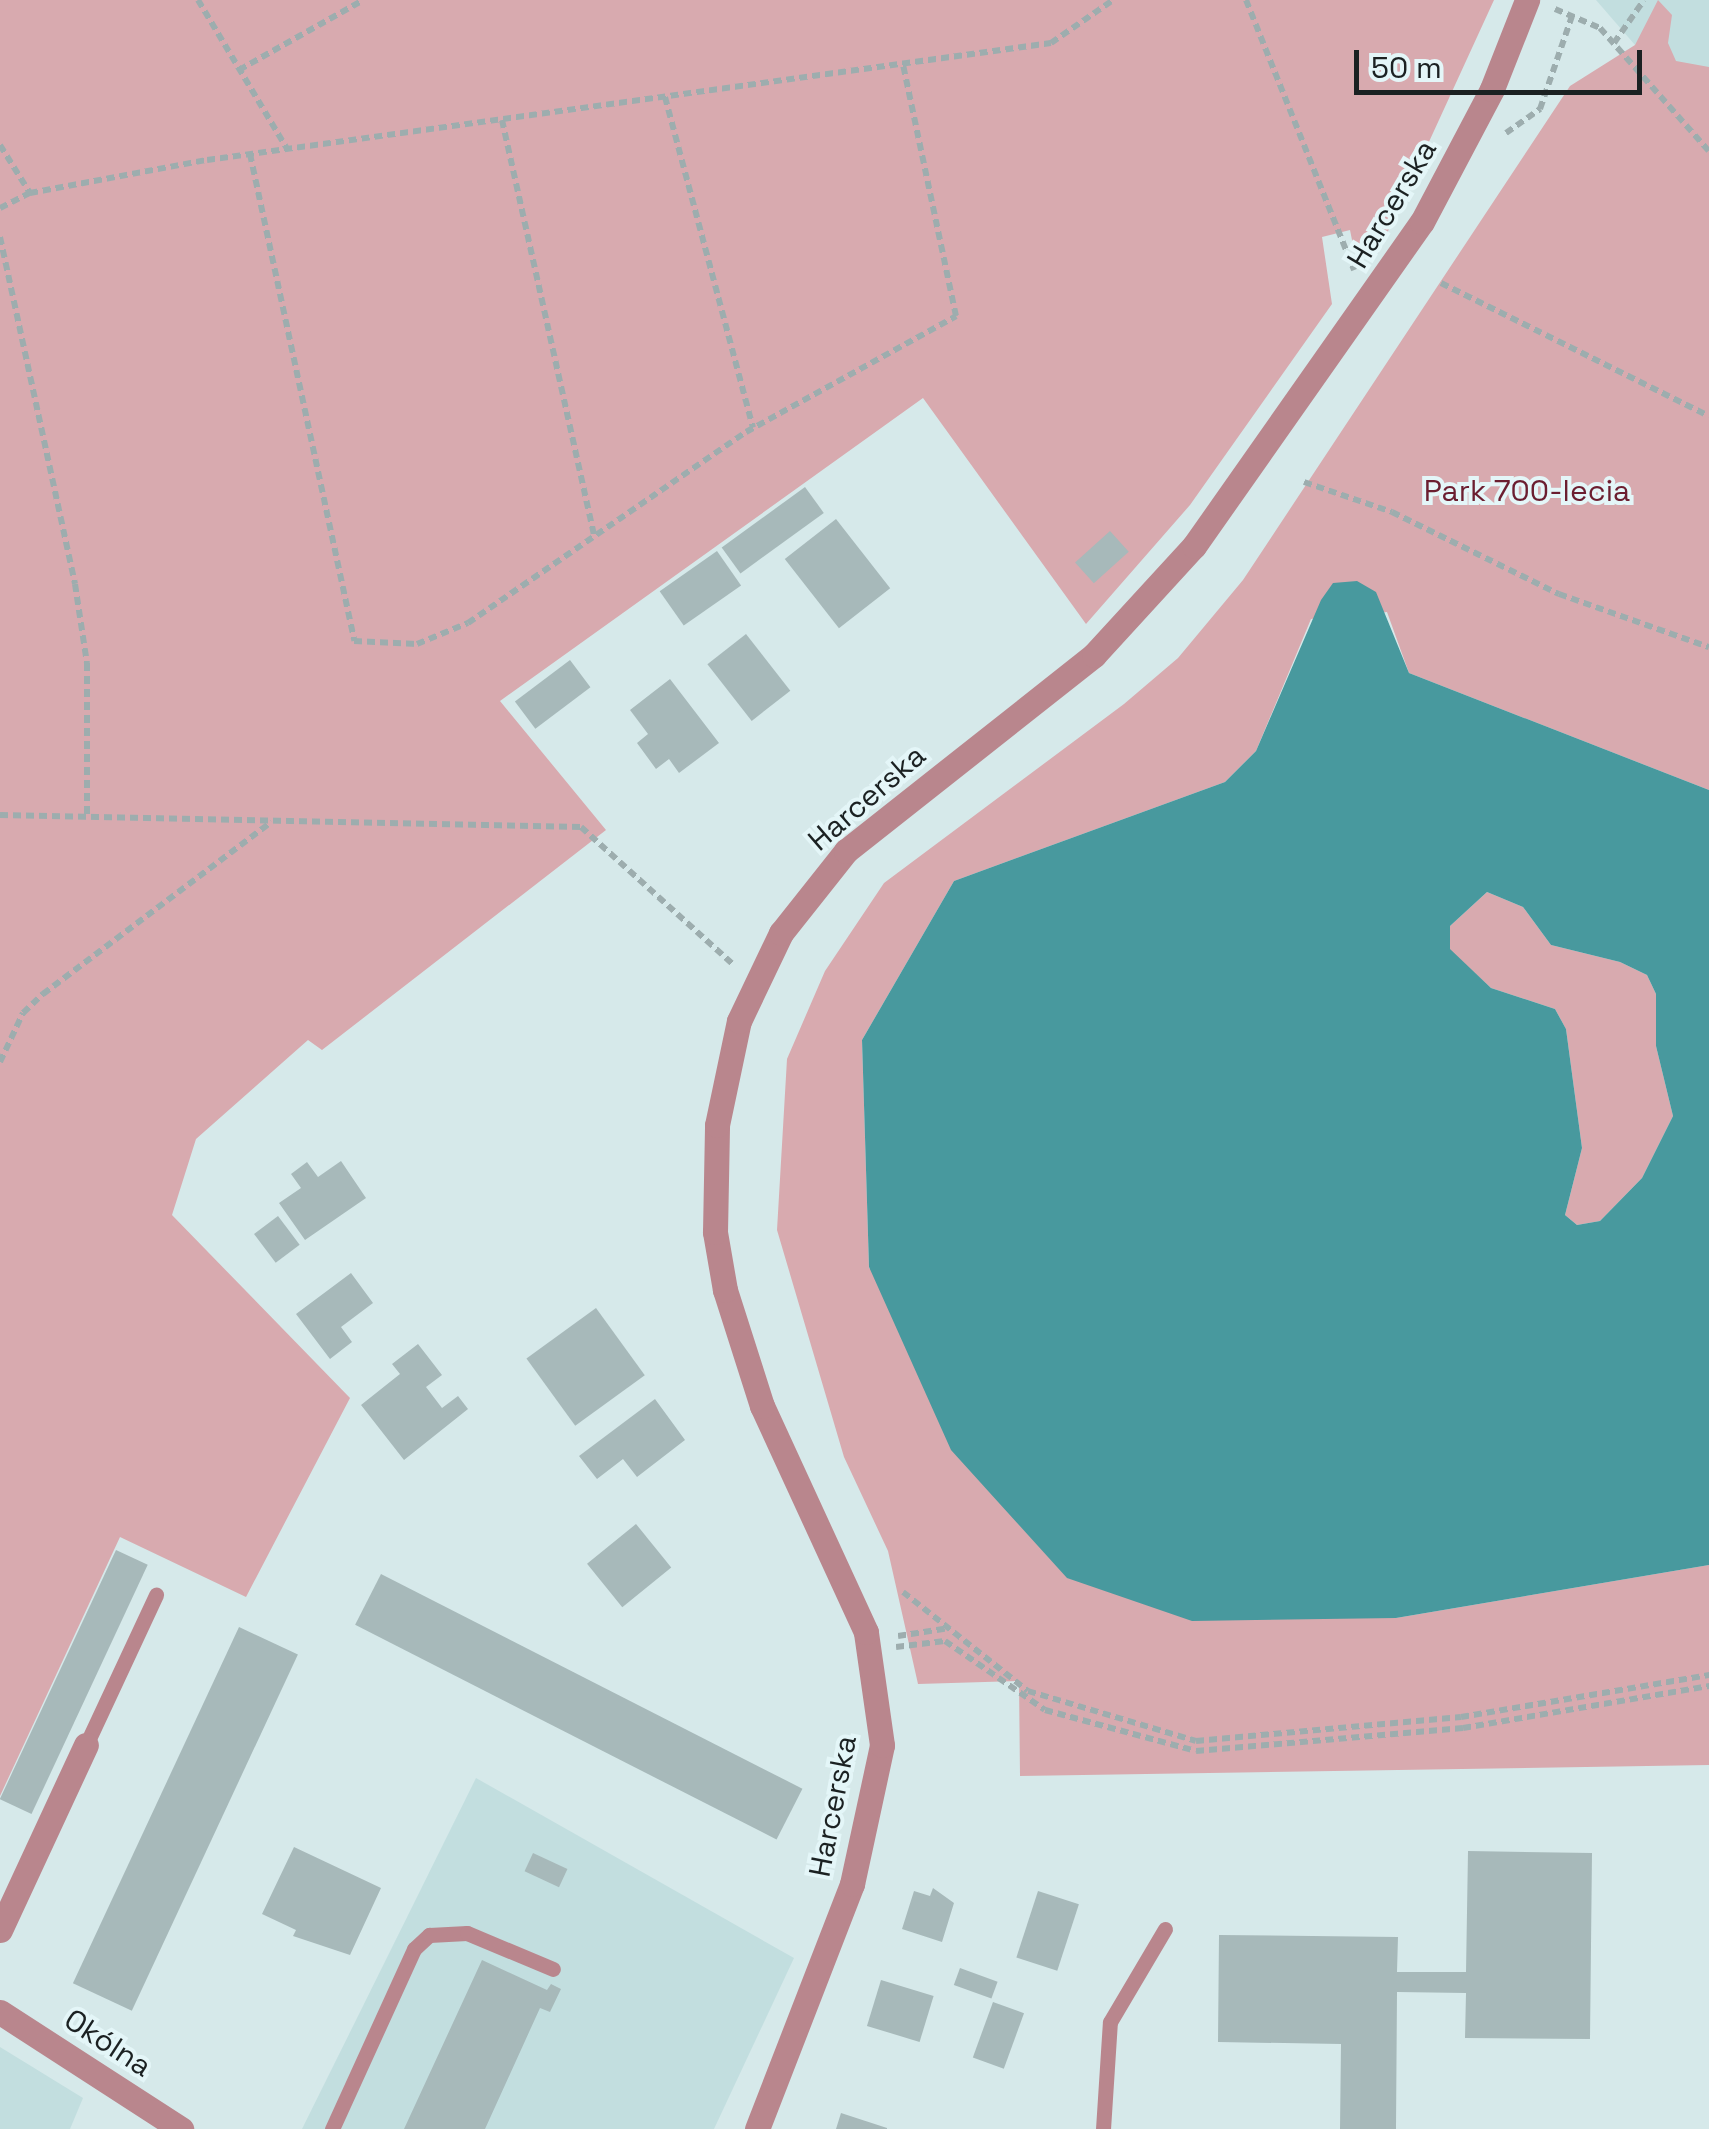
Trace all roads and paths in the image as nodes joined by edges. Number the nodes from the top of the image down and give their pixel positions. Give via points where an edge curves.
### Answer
1 (198, 0) edge
2 (363, 0) edge
3 (1113, 0) edge
4 (1246, 0) edge
5 (1644, 0) edge
6 (1536, 3) edge
7 (1572, 16) junction
8 (1614, 43) junction
9 (903, 64) junction
10 (240, 70) junction
11 (666, 97) junction
12 (502, 120) junction
13 (0, 144) edge
14 (1494, 148) dead end
15 (287, 149) junction
16 (1709, 151) edge
17 (250, 154) junction
18 (30, 193) junction
19 (0, 208) edge
20 (0, 237) edge
21 (1441, 283) dead end
22 (1376, 292) junction
23 (1709, 416) edge
24 (753, 428) junction
25 (1304, 482) dead end
26 (594, 536) junction
27 (1709, 647) edge
28 (0, 814) edge
29 (87, 817) junction
30 (272, 822) junction
31 (754, 983) junction
32 (0, 1062) edge
33 (903, 1592) dead end
34 (156, 1595) dead end
35 (888, 1622) dead end
36 (950, 1628) junction
37 (893, 1638) junction
38 (894, 1648) junction
39 (898, 1663) dead end
40 (1709, 1675) edge
41 (1709, 1686) edge
42 (86, 1745) joint
43 (1165, 1928) dead end
44 (0, 1930) edge
45 (553, 1969) dead end
46 (0, 2012) edge
47 (181, 2129) edge
48 (332, 2129) edge
49 (757, 2129) edge
50 (1103, 2129) edge

1 - 10 path
2 - 10 path
3 - 9 path via 1050,43
4 - 22 path via 1352,267
5 - 8 path
6 - 7 path
6 - 22 street, Harcerska via 1456,164
7 - 8 path
7 - 14 path via 1540,109
8 - 16 path
9 - 11 path
9 - 24 path via 956,316
10 - 15 path
11 - 12 path
11 - 24 path
12 - 15 path
12 - 26 path
13 - 18 path
15 - 17 path
17 - 18 path
17 - 26 path via 354,641 417,644 468,622
18 - 19 path
20 - 29 path via 81,624
21 - 23 path
22 - 31 street, Harcerska via 1144,607 1030,709 846,852 781,932
24 - 26 path
25 - 27 path via 1392,512 1560,594
28 - 29 path
29 - 30 path
30 - 31 path via 582,827
30 - 32 path via 43,994 23,1012
31 - 49 street, Harcerska via 717,1125 715,1232 724,1290 756,1392 866,1632 882,1745 852,1884
33 - 36 path
34 - 42 lane
35 - 37 path
36 - 37 path
36 - 40 path via 1048,1701 1196,1741 1461,1718
37 - 38 path
38 - 39 path
38 - 41 path via 945,1641 1045,1710 1196,1751 1463,1728
42 - 44 street
43 - 50 lane via 1110,2022
45 - 48 lane via 466,1932 429,1935 414,1950
46 - 47 street, Okólna

